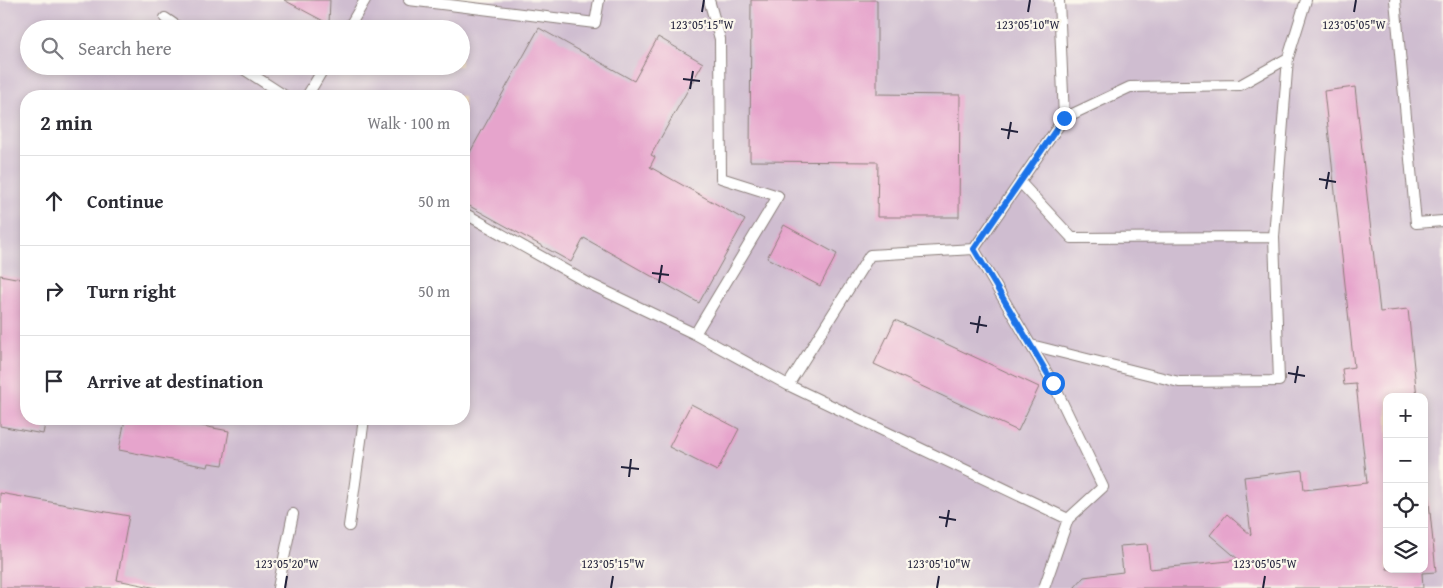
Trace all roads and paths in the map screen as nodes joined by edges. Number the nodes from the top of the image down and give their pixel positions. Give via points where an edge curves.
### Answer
1 (365, 0) edge
2 (409, 0) edge
3 (599, 0) edge
4 (710, 0) edge
5 (1059, 0) edge
6 (1306, 0) edge
7 (1395, 0) edge
8 (165, 18) dead end
9 (168, 20) edge
10 (353, 20) edge
11 (1288, 58) junction
12 (253, 75) edge
13 (320, 75) edge
14 (276, 90) edge
15 (311, 90) edge
16 (1064, 118) junction
17 (1020, 182) junction
18 (470, 216) edge
19 (1443, 222) edge
20 (1274, 237) junction
21 (974, 249) junction
22 (695, 334) junction
23 (1031, 345) junction
24 (788, 386) junction
25 (363, 425) edge
26 (293, 514) dead end
27 (1068, 519) junction
28 (349, 526) dead end
29 (278, 588) edge
30 (1044, 588) edge

1 - 10 lane
2 - 3 lane via 595,23
4 - 22 lane via 720,39 721,178 778,196
5 - 16 lane
6 - 11 lane
7 - 19 lane via 1416,223
8 - 9 lane
11 - 16 lane via 1240,85 1130,87
11 - 20 lane
12 - 14 lane
13 - 15 lane
16 - 17 lane
17 - 20 lane via 1072,238
17 - 21 lane
18 - 22 lane via 588,283
20 - 23 lane via 1279,381 1179,382
21 - 23 lane
21 - 24 lane via 870,255
22 - 24 lane
23 - 27 lane via 1103,487
24 - 27 lane
25 - 28 lane
26 - 29 lane
27 - 30 lane

